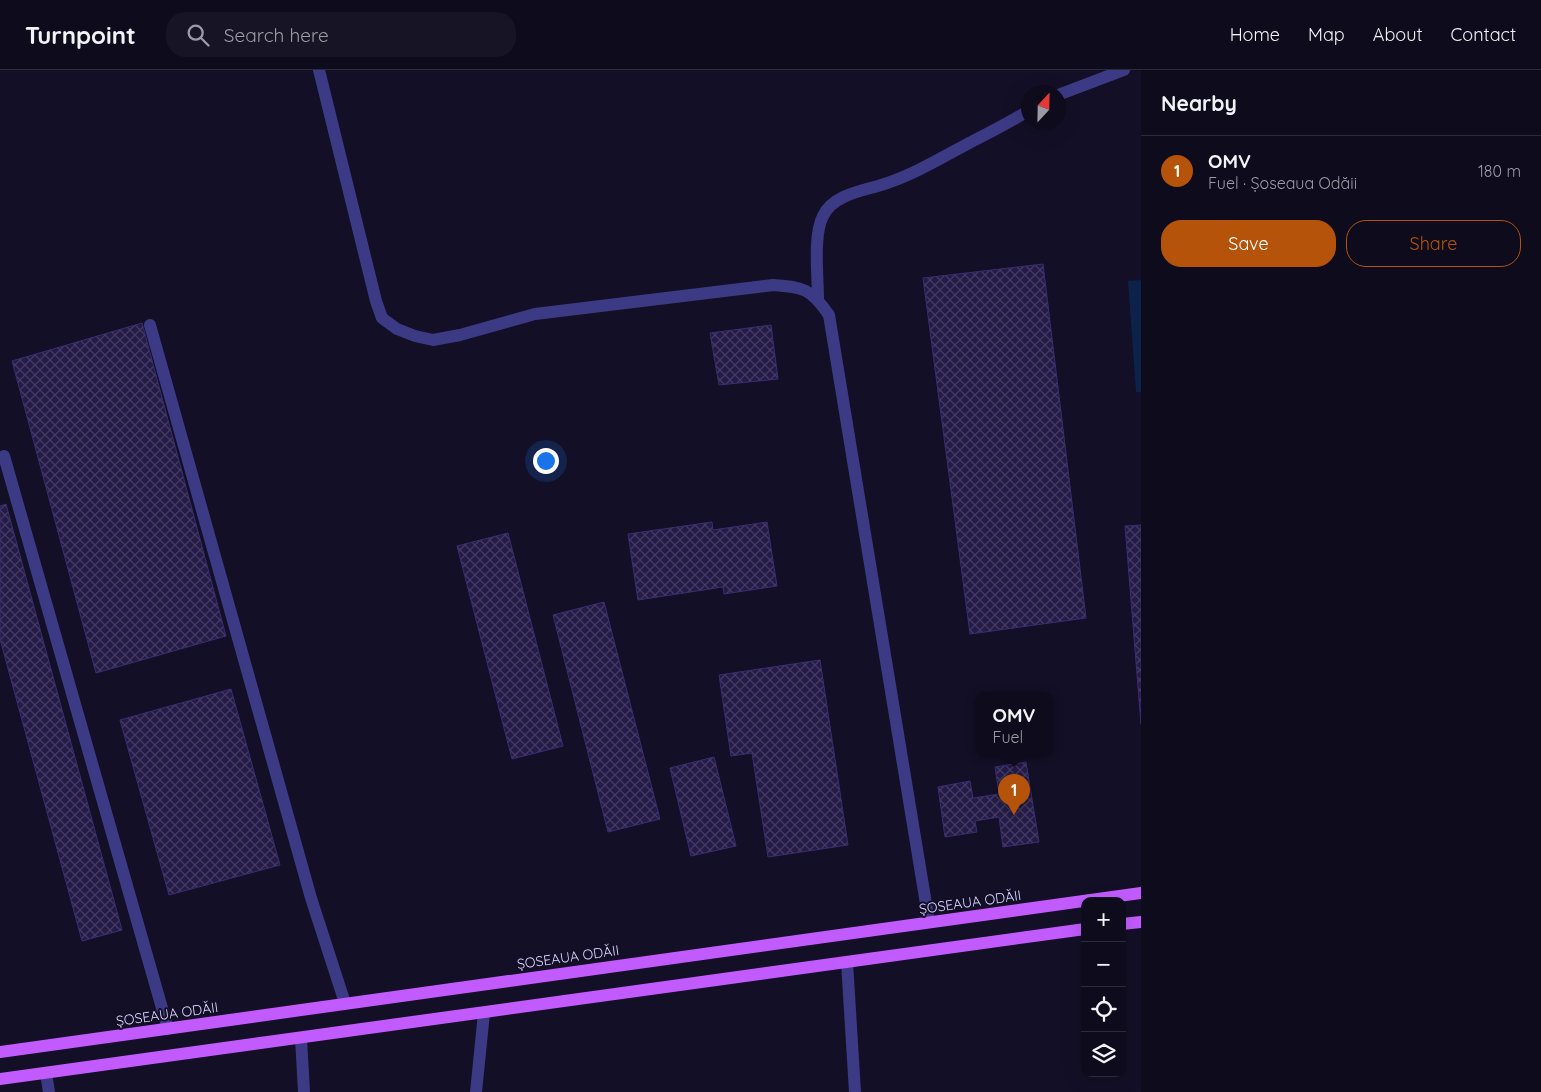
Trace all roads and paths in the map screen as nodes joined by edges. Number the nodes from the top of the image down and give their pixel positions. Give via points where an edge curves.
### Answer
1 (319, 70) edge
2 (1124, 70) edge
3 (1066, 92) edge
4 (1021, 115) edge
5 (818, 299) junction
6 (150, 325) dead end
7 (4, 456) dead end
8 (1141, 893) edge
9 (929, 922) junction
10 (1141, 922) edge
11 (1126, 924) edge
12 (1081, 930) edge
13 (847, 962) junction
14 (345, 1003) junction
15 (484, 1013) junction
16 (168, 1029) junction
17 (302, 1038) junction
18 (0, 1052) edge
19 (46, 1073) junction
20 (0, 1079) edge
21 (49, 1092) edge
22 (304, 1092) edge
23 (476, 1092) edge
24 (855, 1092) edge

1 - 5 street via 376,301 382,318 397,329 433,340 460,336 535,314 772,285 798,287
2 - 3 street
4 - 5 street via 924,168 847,195 831,205 823,215 819,230
5 - 9 street via 830,315
6 - 14 street via 308,888
7 - 16 street
8 - 9 main road, ȘOSEAUA ODĂII
9 - 14 main road, ȘOSEAUA ODĂII
10 - 11 main road
12 - 13 main road
13 - 15 main road
13 - 24 street
14 - 16 main road, ȘOSEAUA ODĂII
15 - 17 main road
15 - 23 street
16 - 18 main road, ȘOSEAUA ODĂII
17 - 19 main road
17 - 22 street
19 - 20 main road
19 - 21 street

